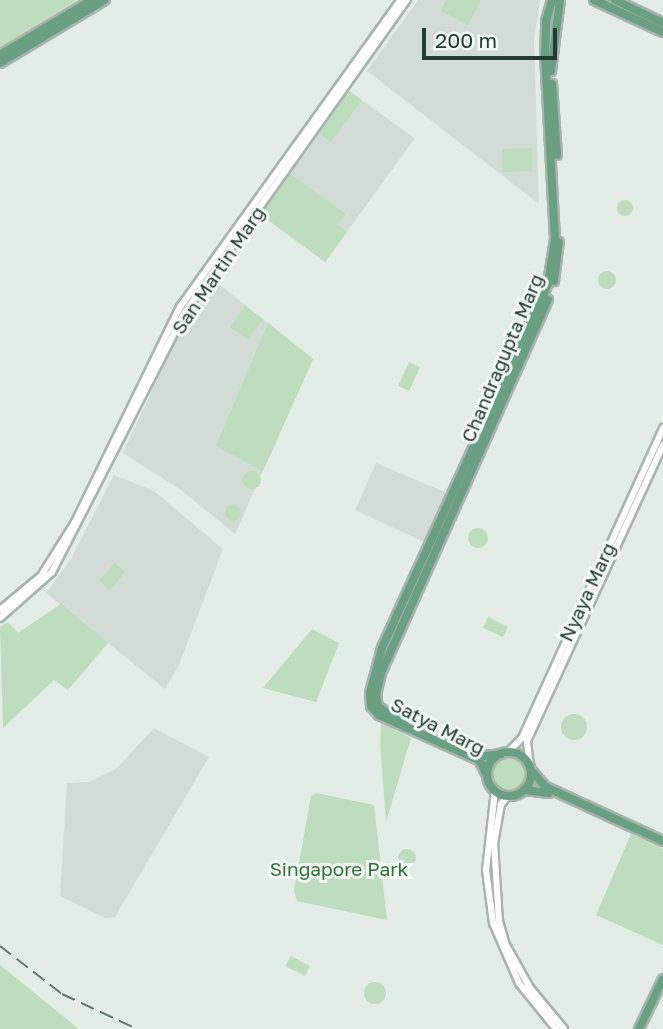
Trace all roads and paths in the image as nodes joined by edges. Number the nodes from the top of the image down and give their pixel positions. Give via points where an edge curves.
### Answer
1 (92, 0) edge
2 (105, 0) edge
3 (401, 0) edge
4 (407, 0) edge
5 (552, 0) edge
6 (560, 0) edge
7 (594, 0) edge
8 (615, 0) edge
9 (663, 23) edge
10 (663, 32) edge
11 (0, 55) edge
12 (0, 63) edge
13 (663, 428) edge
14 (663, 445) edge
15 (0, 610) edge
16 (0, 618) edge
17 (375, 706) junction
18 (504, 753) junction
19 (530, 768) junction
20 (488, 775) junction
21 (495, 790) junction
22 (524, 790) junction
23 (508, 796) junction
24 (663, 843) edge
25 (663, 979) edge
26 (663, 986) edge
27 (556, 1029) edge
28 (564, 1029) edge
29 (641, 1029) edge

1 - 11 main road
2 - 12 main road
3 - 15 street, San Martin Marg via 180,307 75,522 41,576
4 - 16 street, San Martin Marg via 185,312 52,572
5 - 17 main road, Chandragupta Marg via 545,57 555,239 548,283 382,648 371,685
6 - 17 main road, Chandragupta Marg via 551,59 561,225 553,286 387,658
7 - 10 main road
8 - 9 main road
13 - 18 street, Nyaya Marg via 522,738
14 - 19 street, Nyaya Marg via 527,741
17 - 18 main road, Satya Marg via 477,754
17 - 20 main road, Satya Marg via 385,719 479,760
18 - 19 main road via 520,755
18 - 20 main road via 490,764
19 - 22 main road
19 - 24 main road via 546,787
20 - 21 main road
21 - 23 main road
21 - 27 street via 486,867 493,923 519,983
22 - 23 main road
22 - 24 main road via 544,791
23 - 28 street via 500,807 494,842 499,920 506,945 525,980
25 - 29 main road
26 - 29 main road

